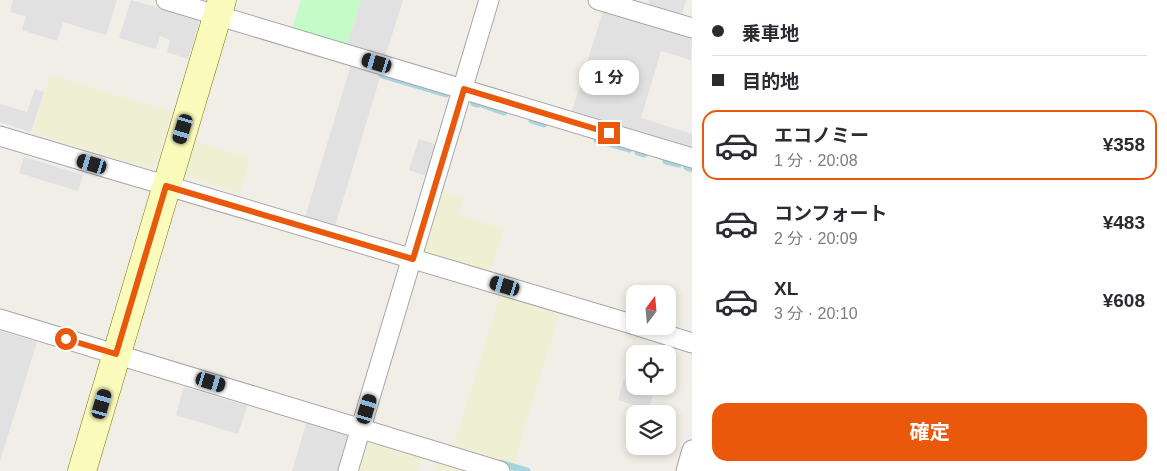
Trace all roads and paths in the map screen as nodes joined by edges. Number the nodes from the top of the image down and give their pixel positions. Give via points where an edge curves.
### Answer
1 (166, 0) edge
2 (490, 0) edge
3 (598, 0) edge
4 (639, 6) edge
5 (220, 8) edge
6 (692, 28) edge
7 (464, 89) junction
8 (0, 136) edge
9 (692, 158) edge
10 (166, 186) junction
11 (413, 259) junction
12 (0, 319) edge
13 (626, 323) edge
14 (666, 335) edge
15 (692, 343) edge
16 (116, 354) junction
17 (362, 428) junction
18 (692, 450) edge
19 (82, 471) edge
20 (348, 471) edge
21 (500, 471) edge
22 (686, 471) edge

1 - 5 street
2 - 7 street
3 - 4 street
4 - 6 street
5 - 7 street
5 - 10 street
7 - 9 street
7 - 11 street
8 - 10 street
10 - 11 street
10 - 16 street
11 - 13 street
11 - 17 street
12 - 16 street
14 - 15 street
16 - 17 street
16 - 19 street
17 - 20 street
17 - 21 street
18 - 22 street

